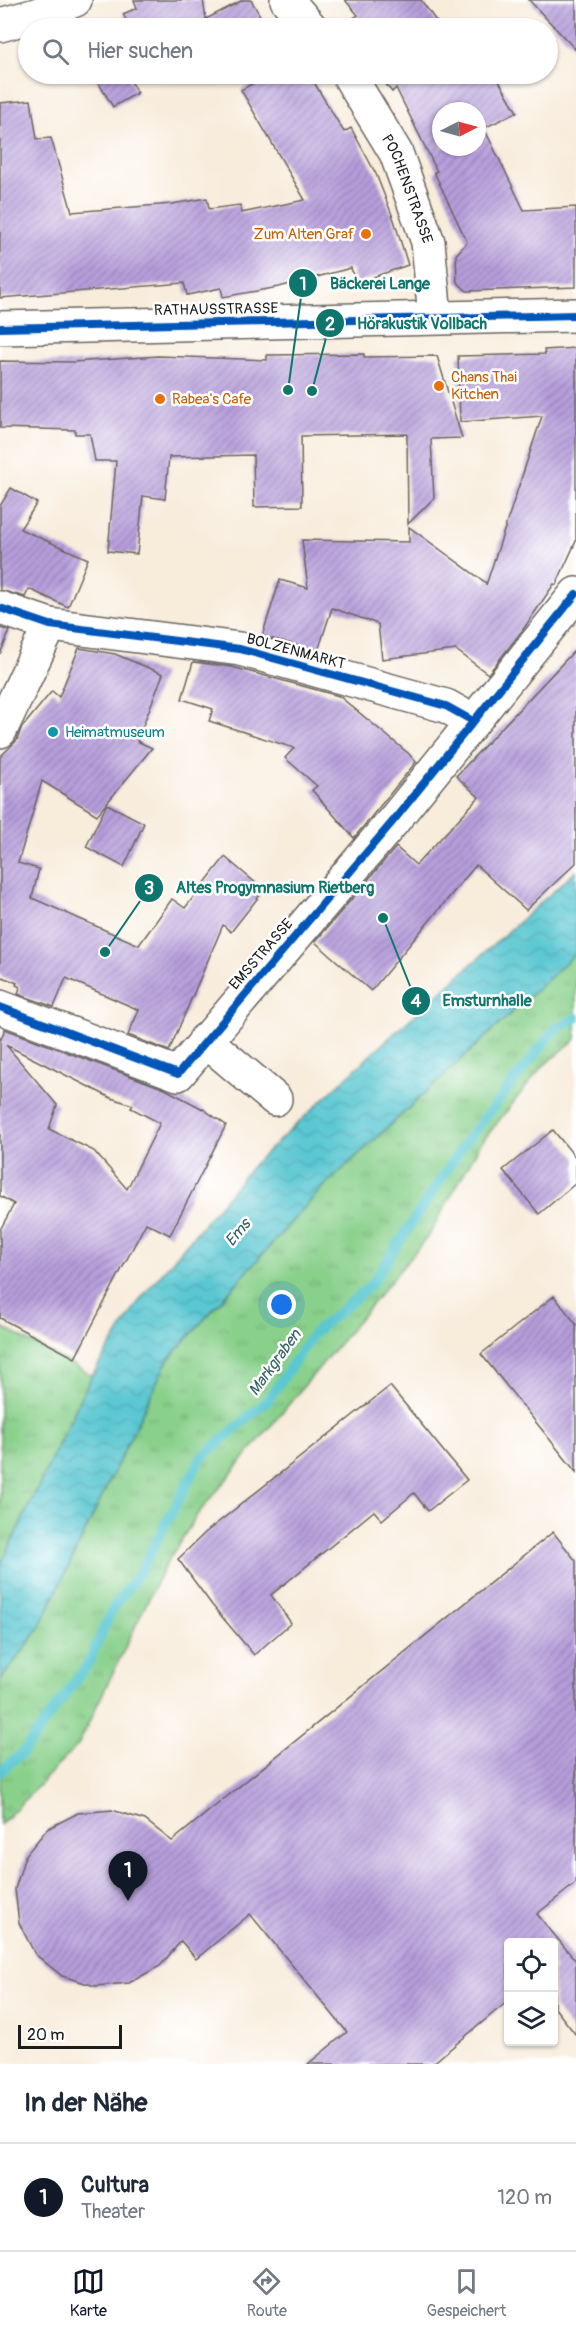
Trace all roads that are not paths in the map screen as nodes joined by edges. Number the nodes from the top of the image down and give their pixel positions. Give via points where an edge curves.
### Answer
1 (75, 0) edge
2 (287, 0) edge
3 (25, 18) edge
4 (302, 18) edge
5 (18, 20) edge
6 (0, 25) edge
7 (354, 84) edge
8 (576, 315) edge
9 (435, 317) junction
10 (0, 328) edge
11 (576, 594) edge
12 (0, 608) edge
13 (50, 625) junction
14 (473, 721) junction
15 (0, 731) edge
16 (0, 1007) edge
17 (206, 1040) junction
18 (275, 1099) dead end

1 - 3 street
2 - 4 street
5 - 6 street
7 - 9 street, POCHENSTRASSE via 396,153 428,242
8 - 9 street, RATHAUSSTRASSE
9 - 10 street, RATHAUSSTRASSE
11 - 14 street, EMSSTRASSE
12 - 13 street, BOLZENMARKT
13 - 14 street, BOLZENMARKT via 240,649 446,706
13 - 15 street
14 - 17 street, EMSSTRASSE
16 - 17 street, EMSSTRASSE via 178,1074
17 - 18 street

